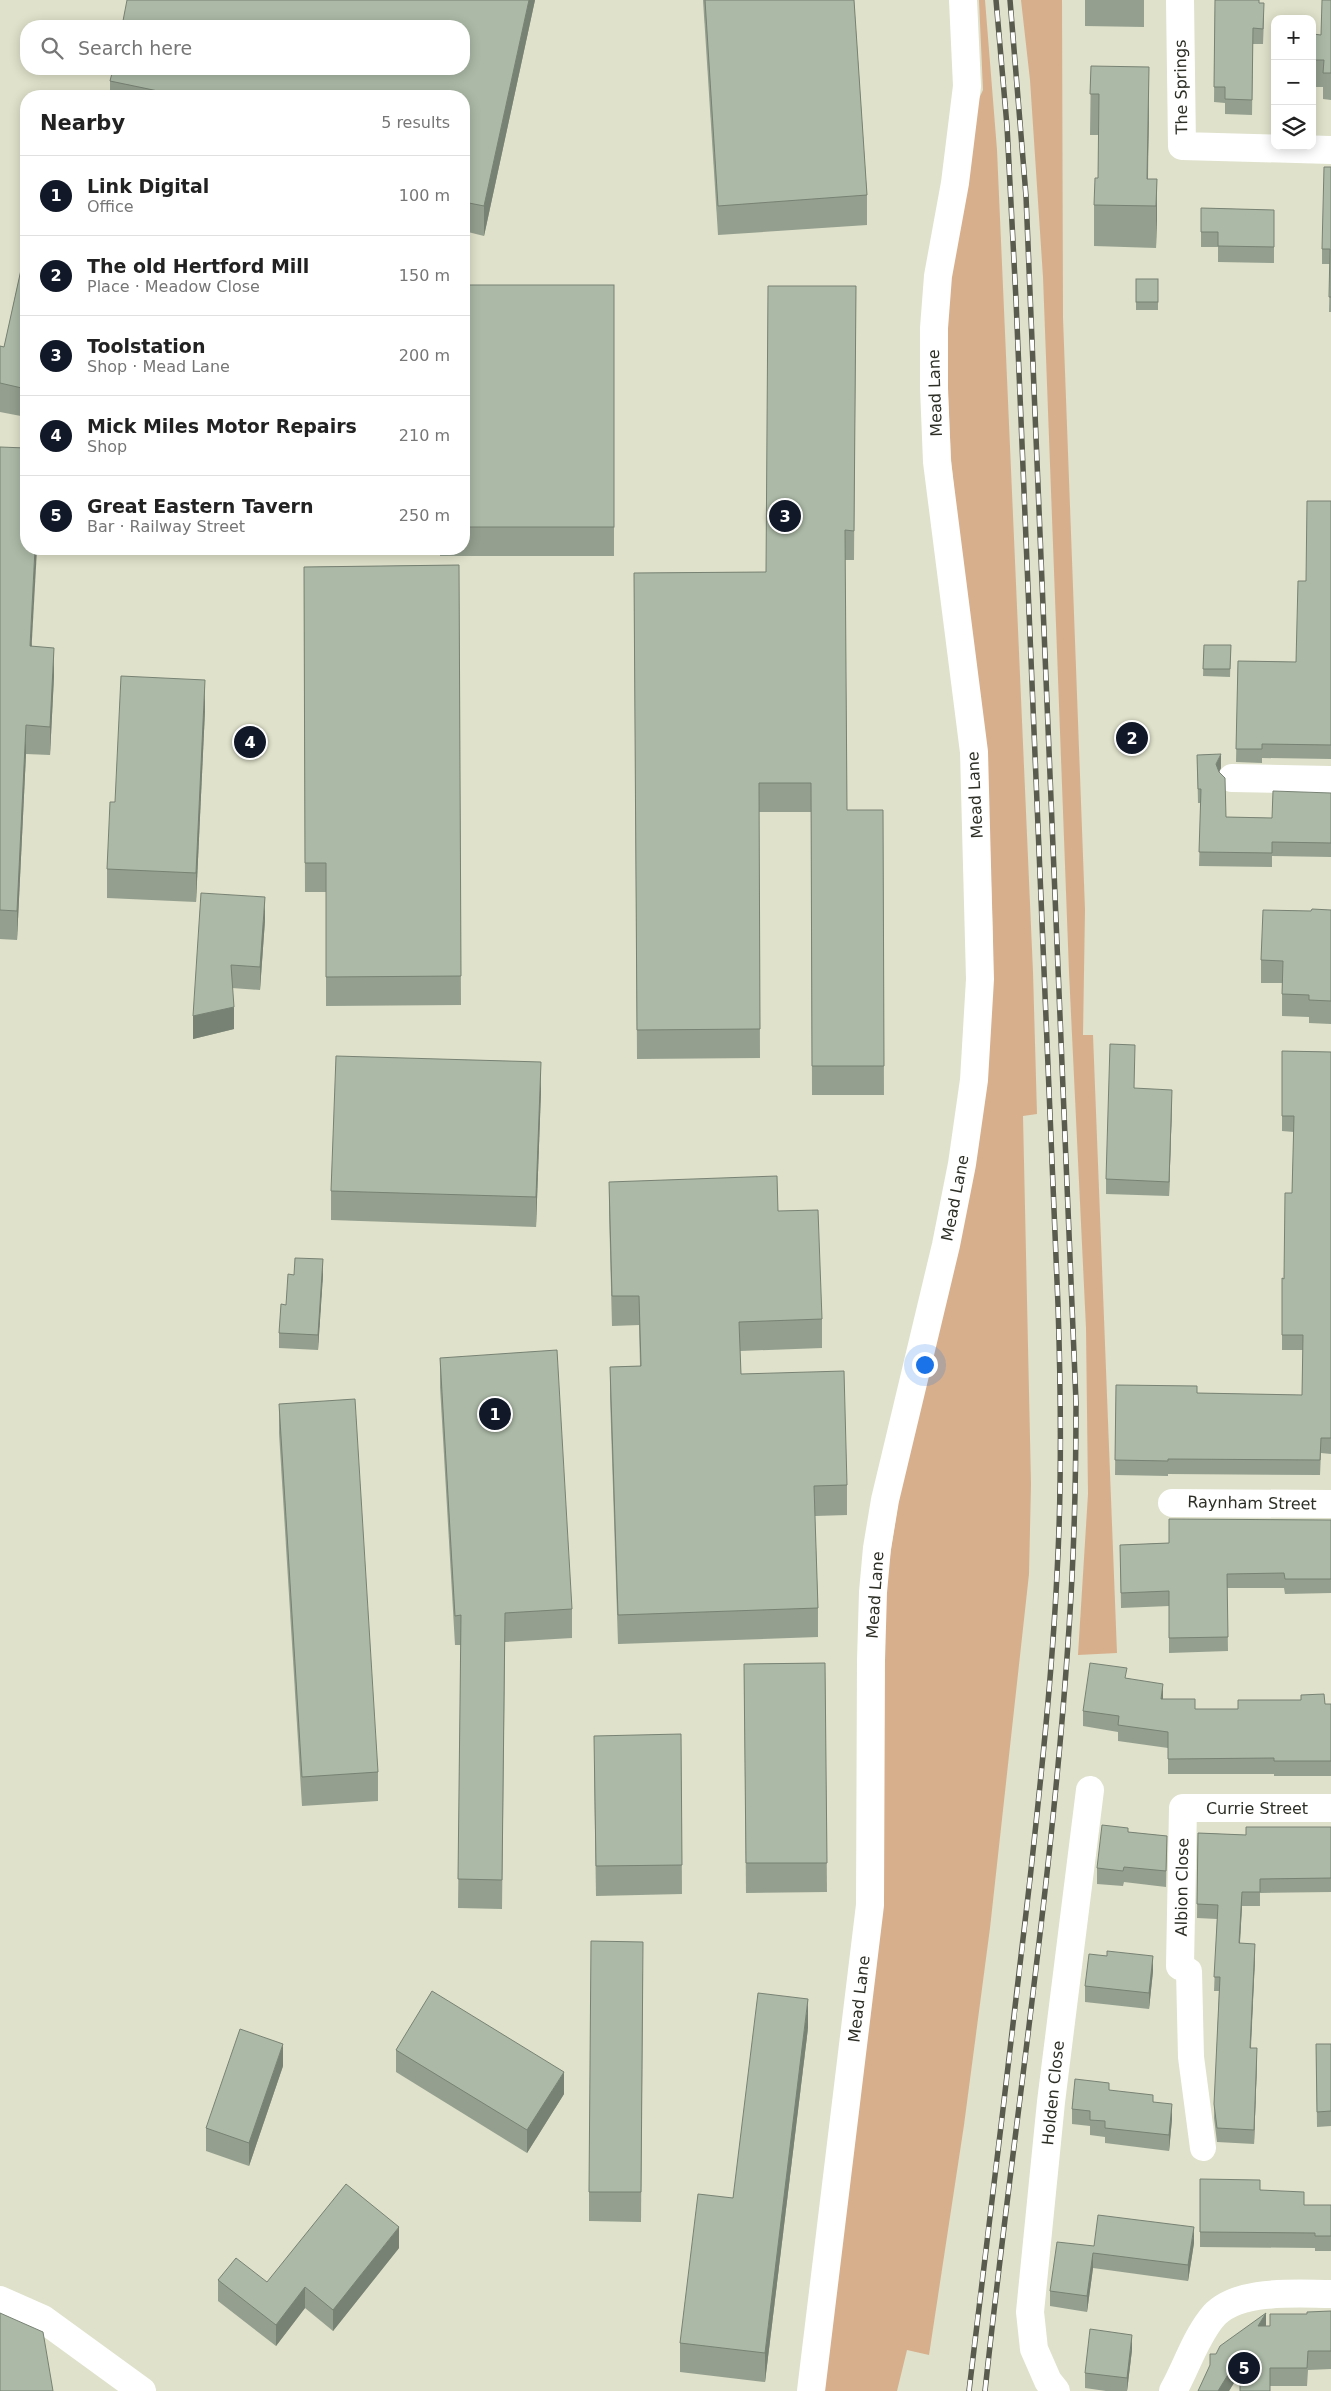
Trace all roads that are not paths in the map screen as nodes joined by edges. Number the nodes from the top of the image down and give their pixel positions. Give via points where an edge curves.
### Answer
1 (963, 0) edge
2 (1180, 0) edge
3 (1331, 150) edge
4 (1232, 778) dead end
5 (1331, 780) edge
6 (1172, 1503) dead end
7 (1331, 1504) edge
8 (1090, 1790) dead end
9 (1184, 1808) joint
10 (1331, 1808) edge
11 (1180, 1966) joint
12 (1203, 2148) dead end
13 (1331, 2294) edge
14 (0, 2300) edge
15 (142, 2391) edge
16 (811, 2391) edge
17 (1056, 2391) edge
18 (1173, 2391) edge

1 - 16 street, Mead Lane via 967,86 955,184 938,276 934,388 937,462 974,752 980,980 977,1034 962,1164 885,1500 877,1548 871,1660 870,1905
2 - 3 street, The Springs via 1182,146
4 - 5 street
6 - 7 street, Raynham Street
8 - 17 street, Holden Close via 1051,2102 1030,2312 1034,2349
9 - 10 street, Currie Street
9 - 11 street, Albion Close
11 - 12 street via 1189,1971 1191,2057
13 - 18 street via 1264,2296 1241,2299 1222,2308 1199,2338
14 - 15 street via 43,2320

